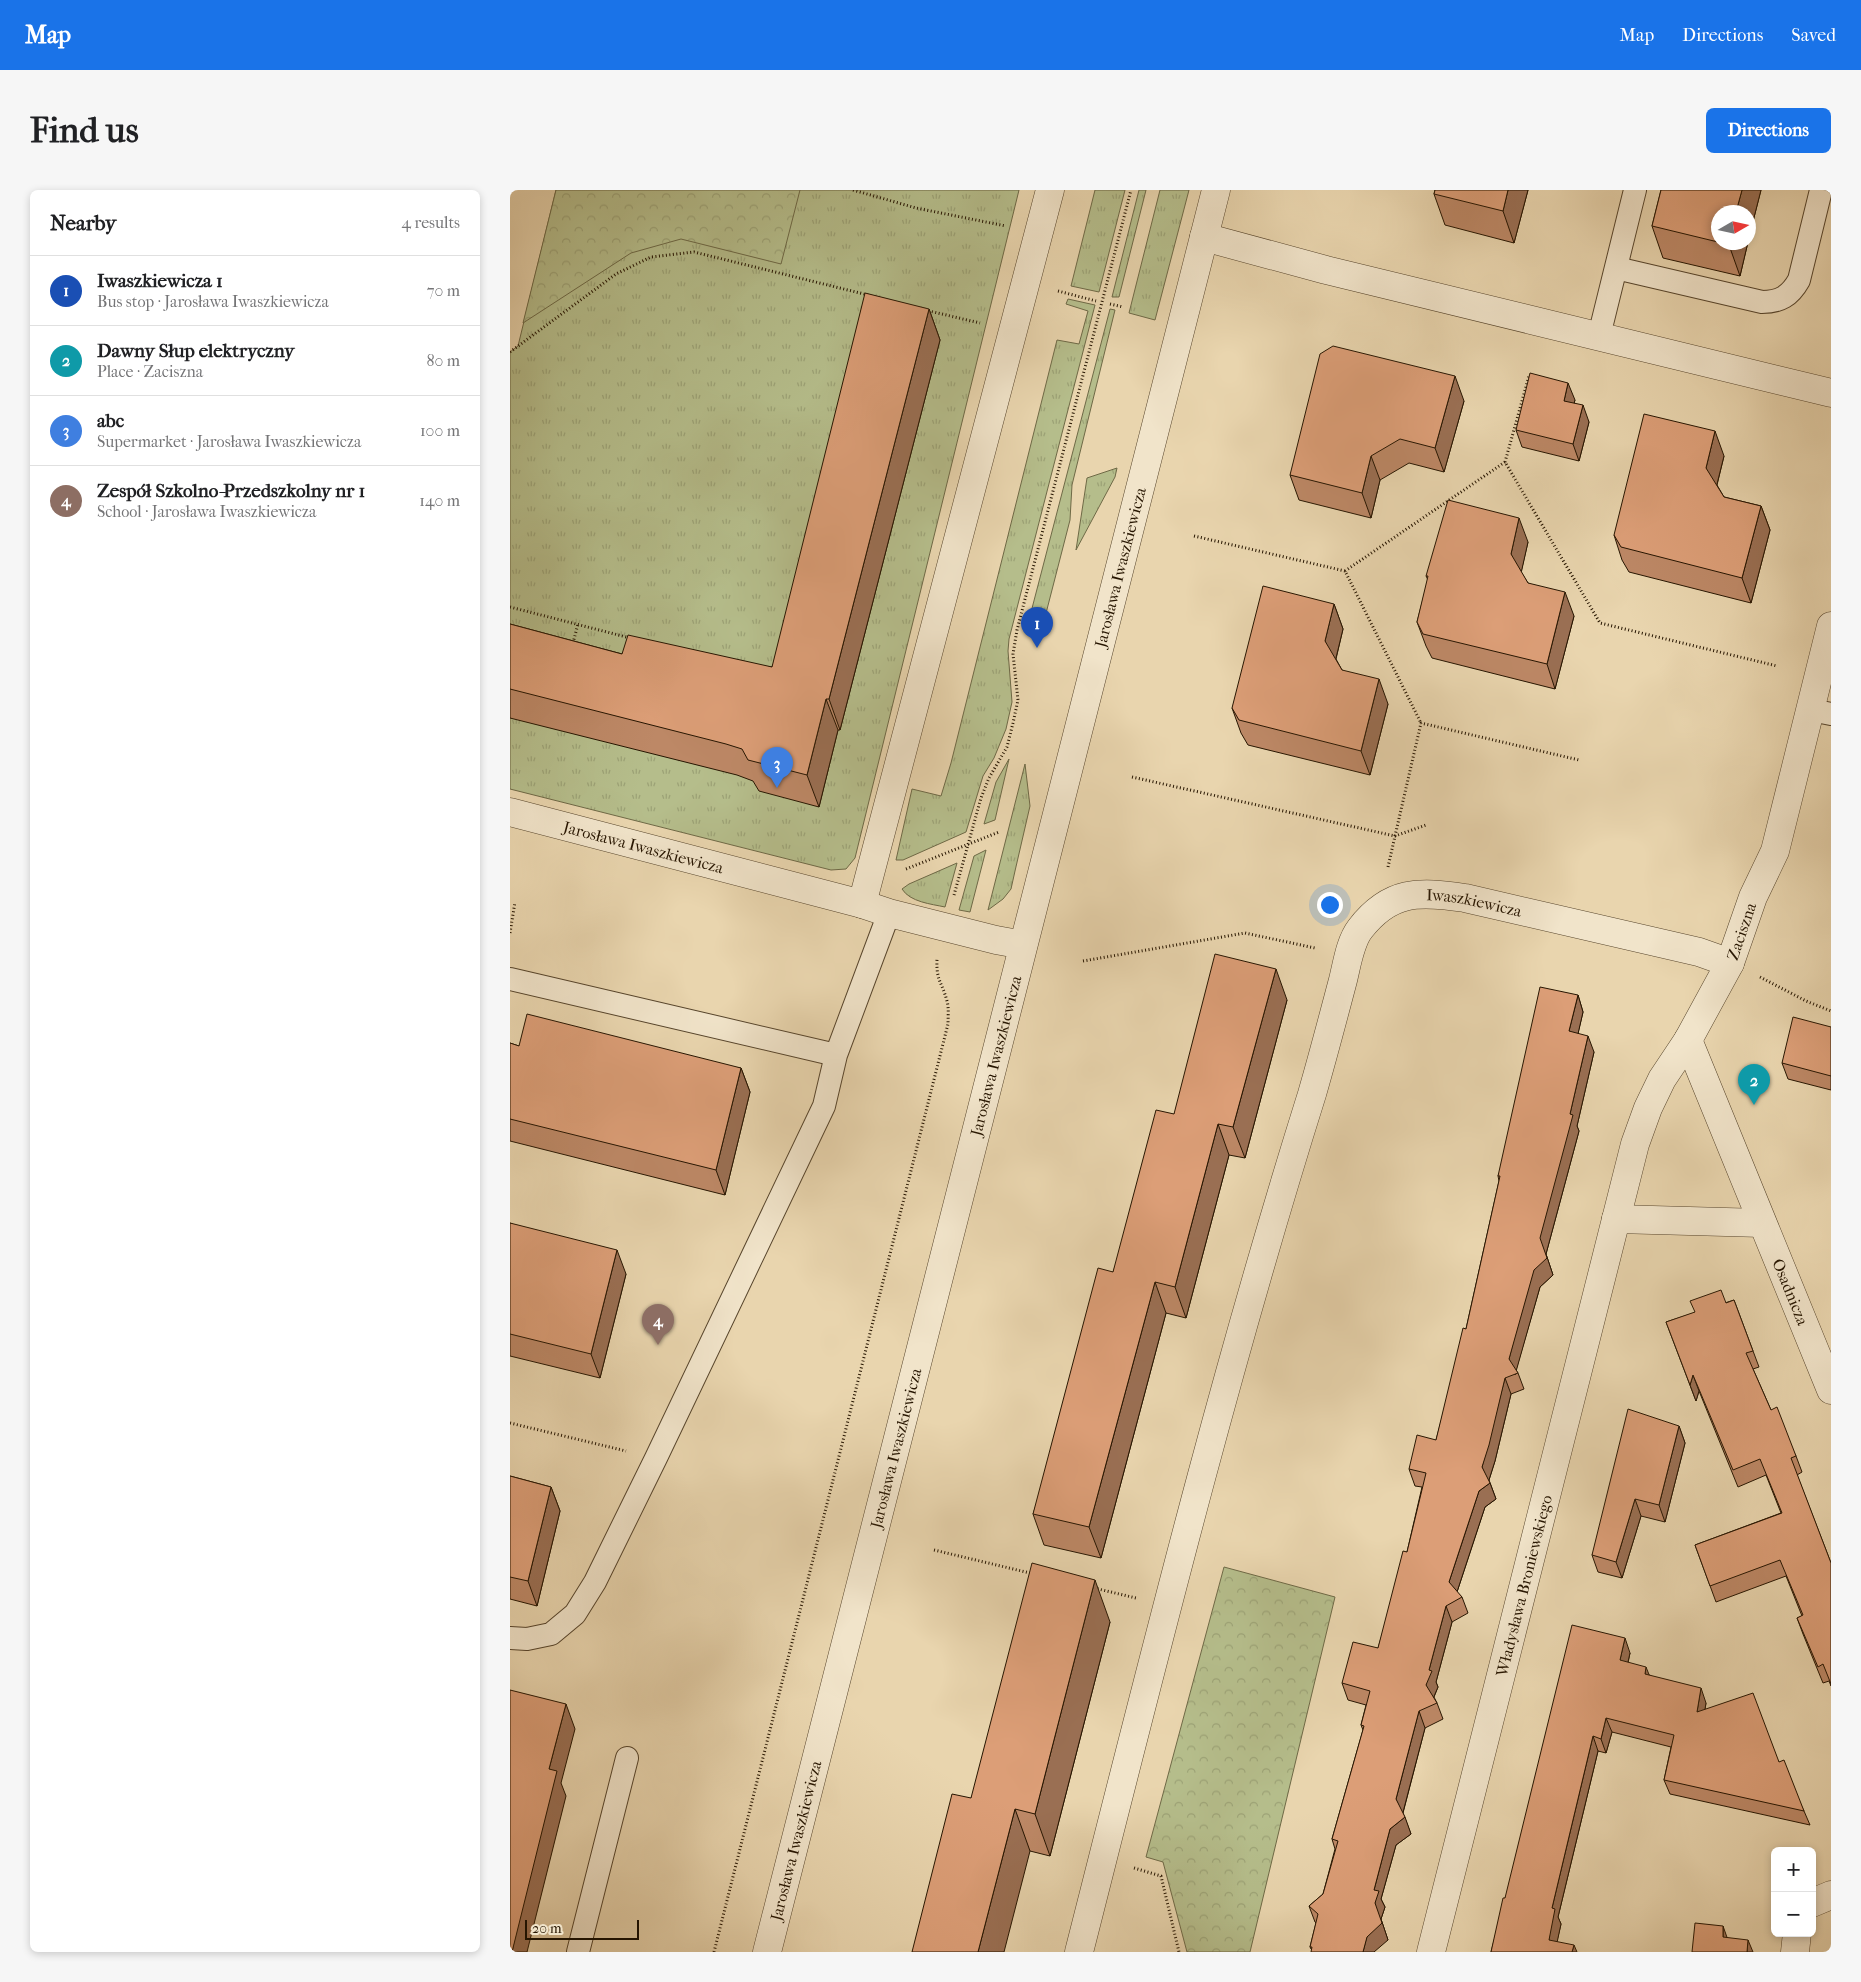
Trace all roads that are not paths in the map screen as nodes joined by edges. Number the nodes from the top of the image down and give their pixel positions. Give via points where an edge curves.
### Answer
1 (1050, 190) edge
2 (1216, 190) edge
3 (1635, 190) edge
4 (1821, 190) edge
5 (1204, 238) junction
6 (1616, 268) junction
7 (1599, 336) junction
8 (1831, 393) edge
9 (1831, 626) edge
10 (1821, 712) edge
11 (510, 812) edge
12 (862, 904) junction
13 (889, 913) junction
14 (1023, 945) junction
15 (1730, 963) junction
16 (510, 979) edge
17 (1688, 1040) junction
18 (836, 1056) junction
19 (1616, 1220) junction
20 (1762, 1223) junction
21 (1831, 1390) edge
22 (510, 1638) edge
23 (627, 1758) dead end
24 (1831, 1895) edge
25 (1816, 1901) edge
26 (1796, 1937) edge
27 (578, 1952) edge
28 (767, 1952) edge
29 (1079, 1952) edge
30 (1431, 1952) edge
31 (1795, 1952) edge

1 - 12 street
2 - 5 street, Jarosława Iwaszkiewicza
3 - 6 lane
4 - 6 lane via 1799,280 1785,298 1762,302
5 - 7 street
5 - 14 street, Jarosława Iwaszkiewicza
6 - 7 lane
7 - 8 street
9 - 10 street, Zaciszna
10 - 15 street, Zaciszna via 1775,852 1753,897
11 - 12 street, Jarosława Iwaszkiewicza
12 - 13 street, Jarosława Iwaszkiewicza
13 - 14 street, Jarosława Iwaszkiewicza
13 - 18 lane
14 - 28 street, Jarosława Iwaszkiewicza
15 - 17 street, Zaciszna
15 - 29 street, Iwaszkiewicza via 1699,952 1441,894 1402,896 1379,908 1357,932 1322,1061 1271,1223 1166,1605
16 - 18 lane
17 - 19 street, Władysława Broniewskiego via 1662,1079 1648,1108 1635,1144
17 - 20 street
18 - 22 lane via 824,1106 594,1582 575,1614 551,1634 527,1639
19 - 20 street
19 - 30 street, Władysława Broniewskiego
20 - 21 street, Osadnicza
23 - 27 lane
24 - 25 street
26 - 31 street

